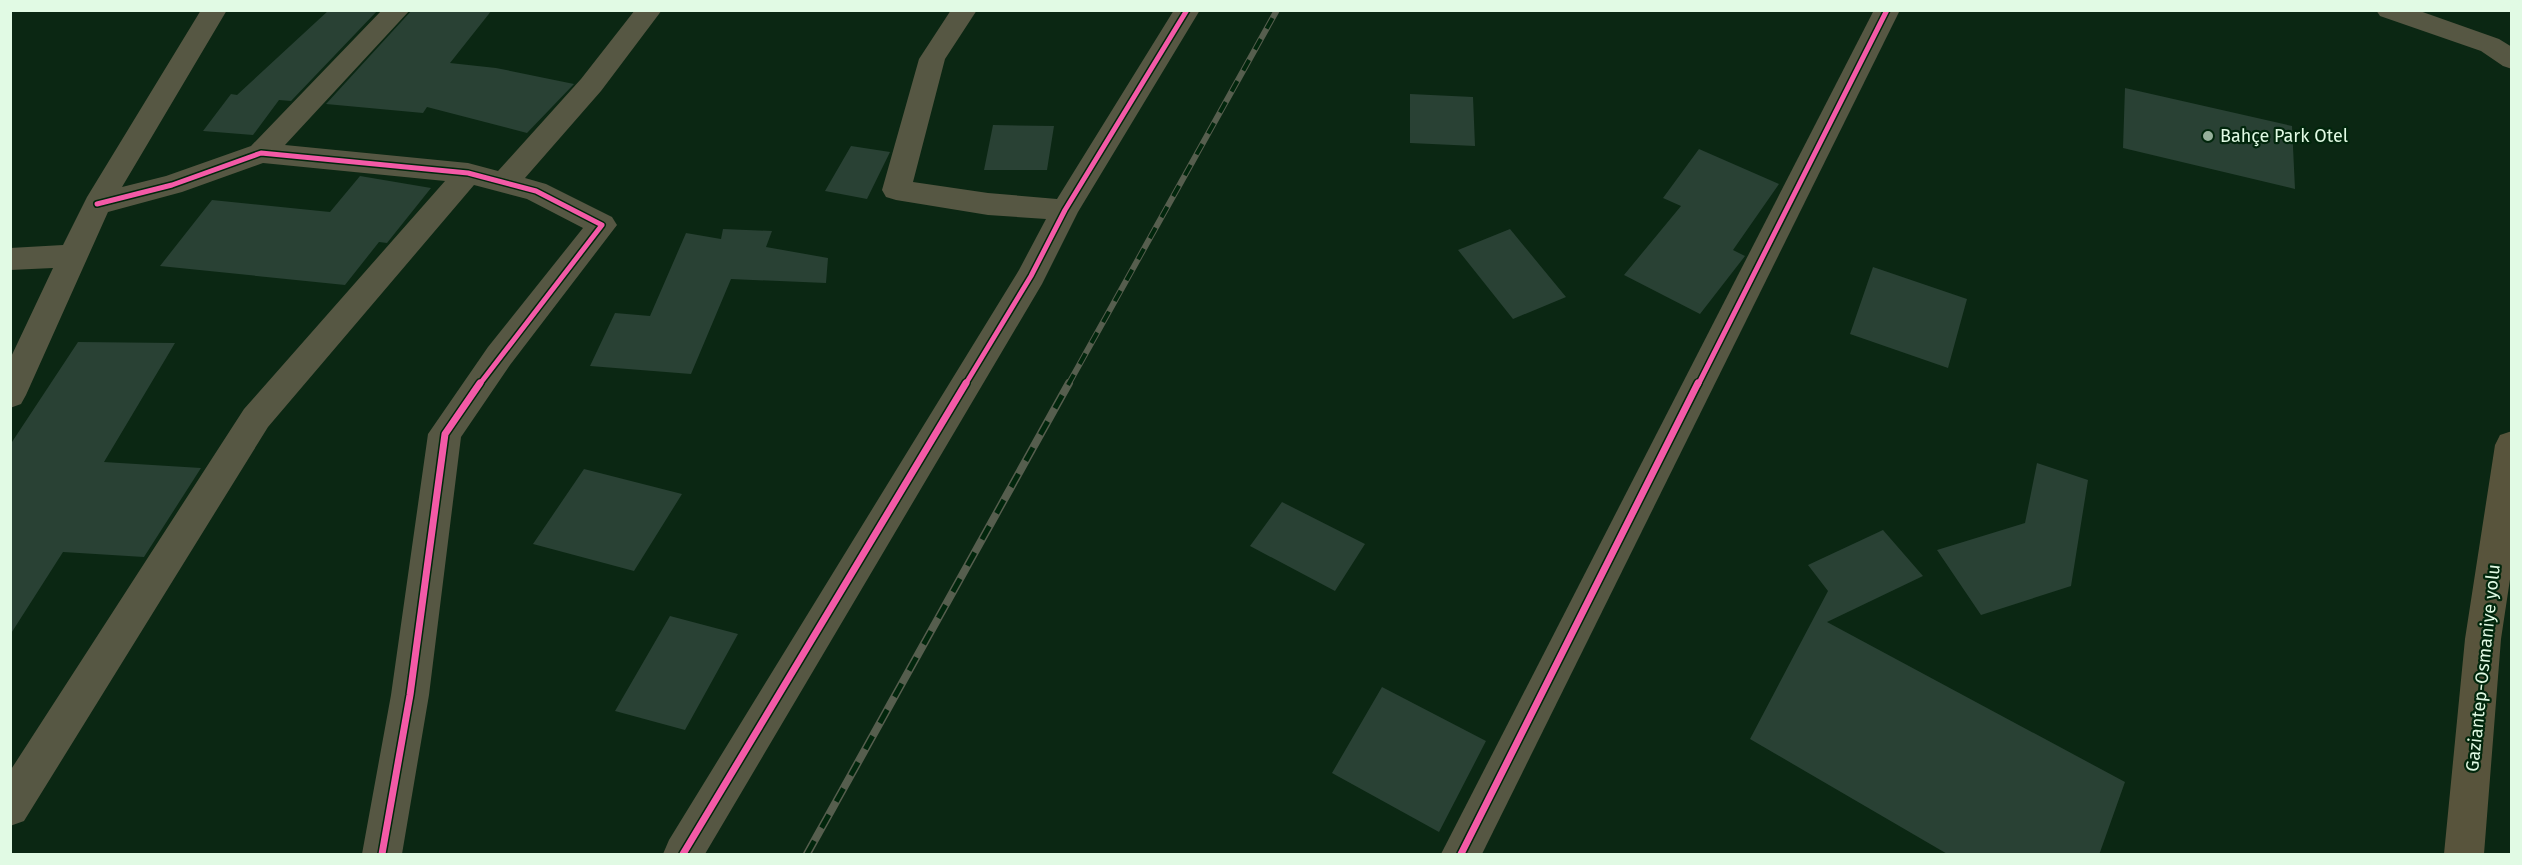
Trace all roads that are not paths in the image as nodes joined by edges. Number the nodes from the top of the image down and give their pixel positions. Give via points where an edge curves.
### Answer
1 (214, 10) edge
2 (397, 10) edge
3 (649, 10) edge
4 (964, 10) edge
5 (1187, 10) edge
6 (1887, 10) edge
7 (2389, 10) edge
8 (2511, 60) edge
9 (261, 153) junction
10 (468, 173) junction
11 (504, 183) junction
12 (97, 204) junction
13 (1065, 210) junction
14 (73, 256) junction
15 (10, 259) edge
16 (10, 395) edge
17 (2511, 446) edge
18 (10, 807) edge
19 (382, 855) edge
20 (683, 855) edge
21 (1461, 855) edge
22 (2464, 855) edge

1 - 12 street
2 - 9 street
3 - 11 street via 591,85
4 - 13 street via 932,59 896,190 988,204
5 - 13 street
6 - 21 street
7 - 8 street via 2490,45
9 - 10 street
9 - 12 street via 172,185
10 - 11 street
10 - 18 street via 256,418
11 - 19 street via 537,192 602,225 499,356 445,434 410,695
12 - 14 street
13 - 20 street via 1031,276
14 - 15 street
14 - 16 street
17 - 22 highway, Gaziantep-Osmaniye yolu via 2483,639

